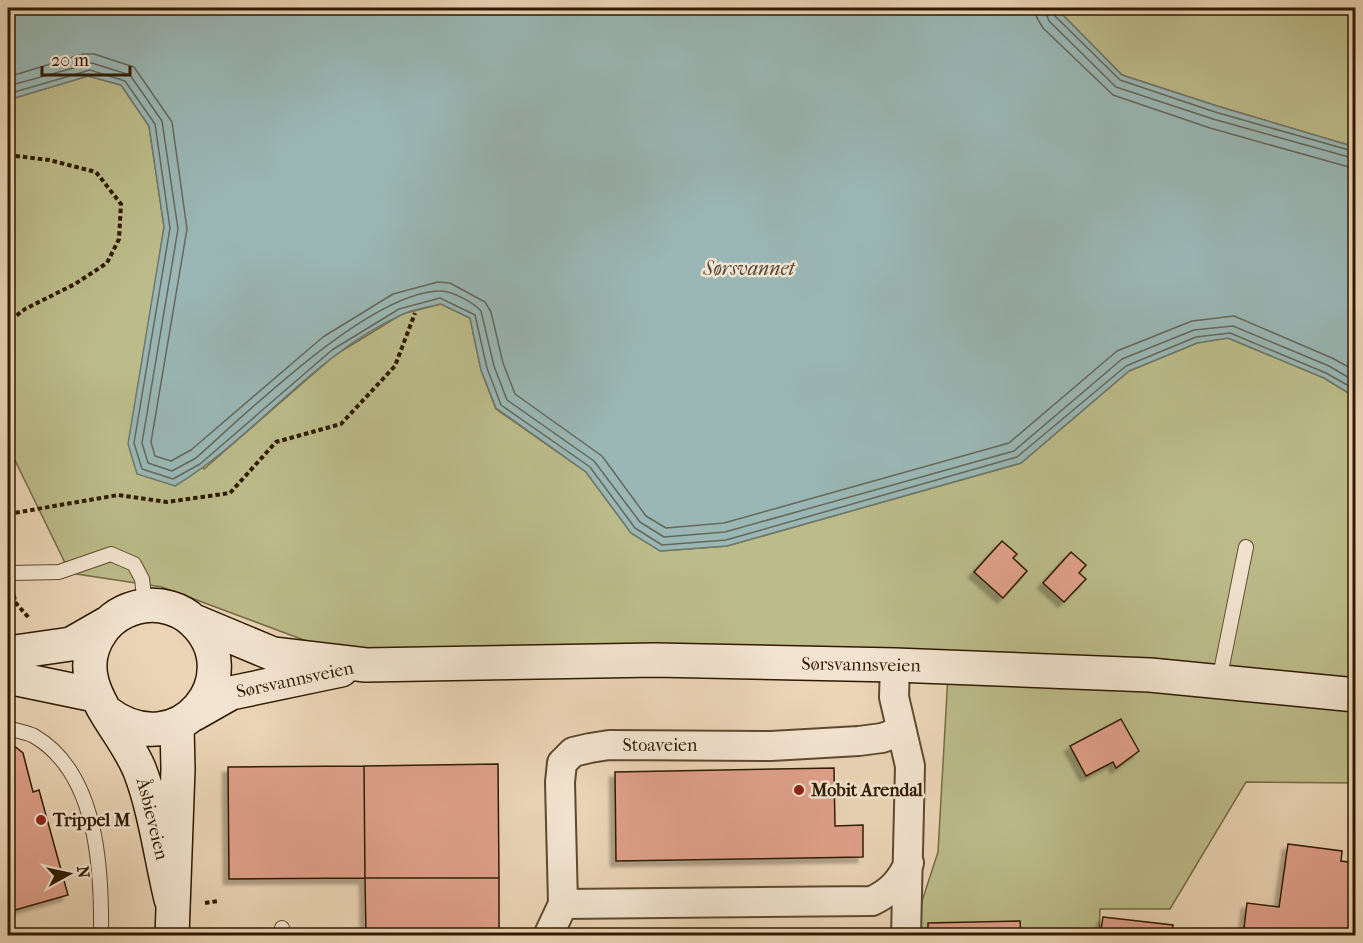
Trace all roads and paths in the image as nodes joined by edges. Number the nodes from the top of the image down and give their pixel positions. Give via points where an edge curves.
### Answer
1 (8, 155) edge
2 (8, 235) edge
3 (8, 244) edge
4 (415, 313) dead end
5 (8, 322) edge
6 (8, 514) edge
7 (1246, 547) dead end
8 (10, 572) edge
9 (145, 605) junction
10 (194, 621) junction
11 (34, 622) dead end
12 (106, 624) junction
13 (8, 654) edge
14 (366, 665) junction
15 (895, 665) junction
16 (8, 677) edge
17 (1220, 681) junction
18 (1356, 695) edge
19 (100, 703) junction
20 (185, 720) junction
21 (8, 728) edge
22 (902, 731) junction
23 (909, 863) junction
24 (171, 899) junction
25 (562, 904) junction
26 (102, 936) edge
27 (172, 936) edge
28 (548, 936) edge
29 (906, 936) edge

1 - 5 path via 96,172 121,204 119,239 107,263
2 - 3 path
4 - 6 path via 395,366 342,424 276,442 230,493 167,502 118,495
7 - 17 lane
8 - 9 lane via 59,572 111,554 134,564 142,579
8 - 11 path via 15,602
9 - 10 main road via 162,606
9 - 12 main road
10 - 14 main road, Sørsvannsveien via 273,654
10 - 20 main road via 213,657 213,678 206,698
12 - 13 main road via 71,644
12 - 19 main road via 90,657 89,676
14 - 15 main road, Sørsvannsveien via 655,660
14 - 20 main road, Sørsvannsveien via 231,693
15 - 17 main road, Sørsvannsveien
15 - 22 street via 894,697
16 - 19 main road
17 - 18 main road, Sørsvannsveien
19 - 20 main road via 121,723 139,729 158,730
19 - 24 main road, Åsbieveien via 140,770
20 - 24 main road, Åsbieveien via 178,769
21 - 26 lane via 33,736 60,758 72,775 93,824 102,895
22 - 23 street via 910,766
22 - 25 street, Stoaveien via 859,741 771,746 609,745 573,752 562,763 560,782
23 - 25 street via 900,881 872,901
23 - 29 street
24 - 27 main road, Åsbieveien
25 - 28 street, Stoaveien

